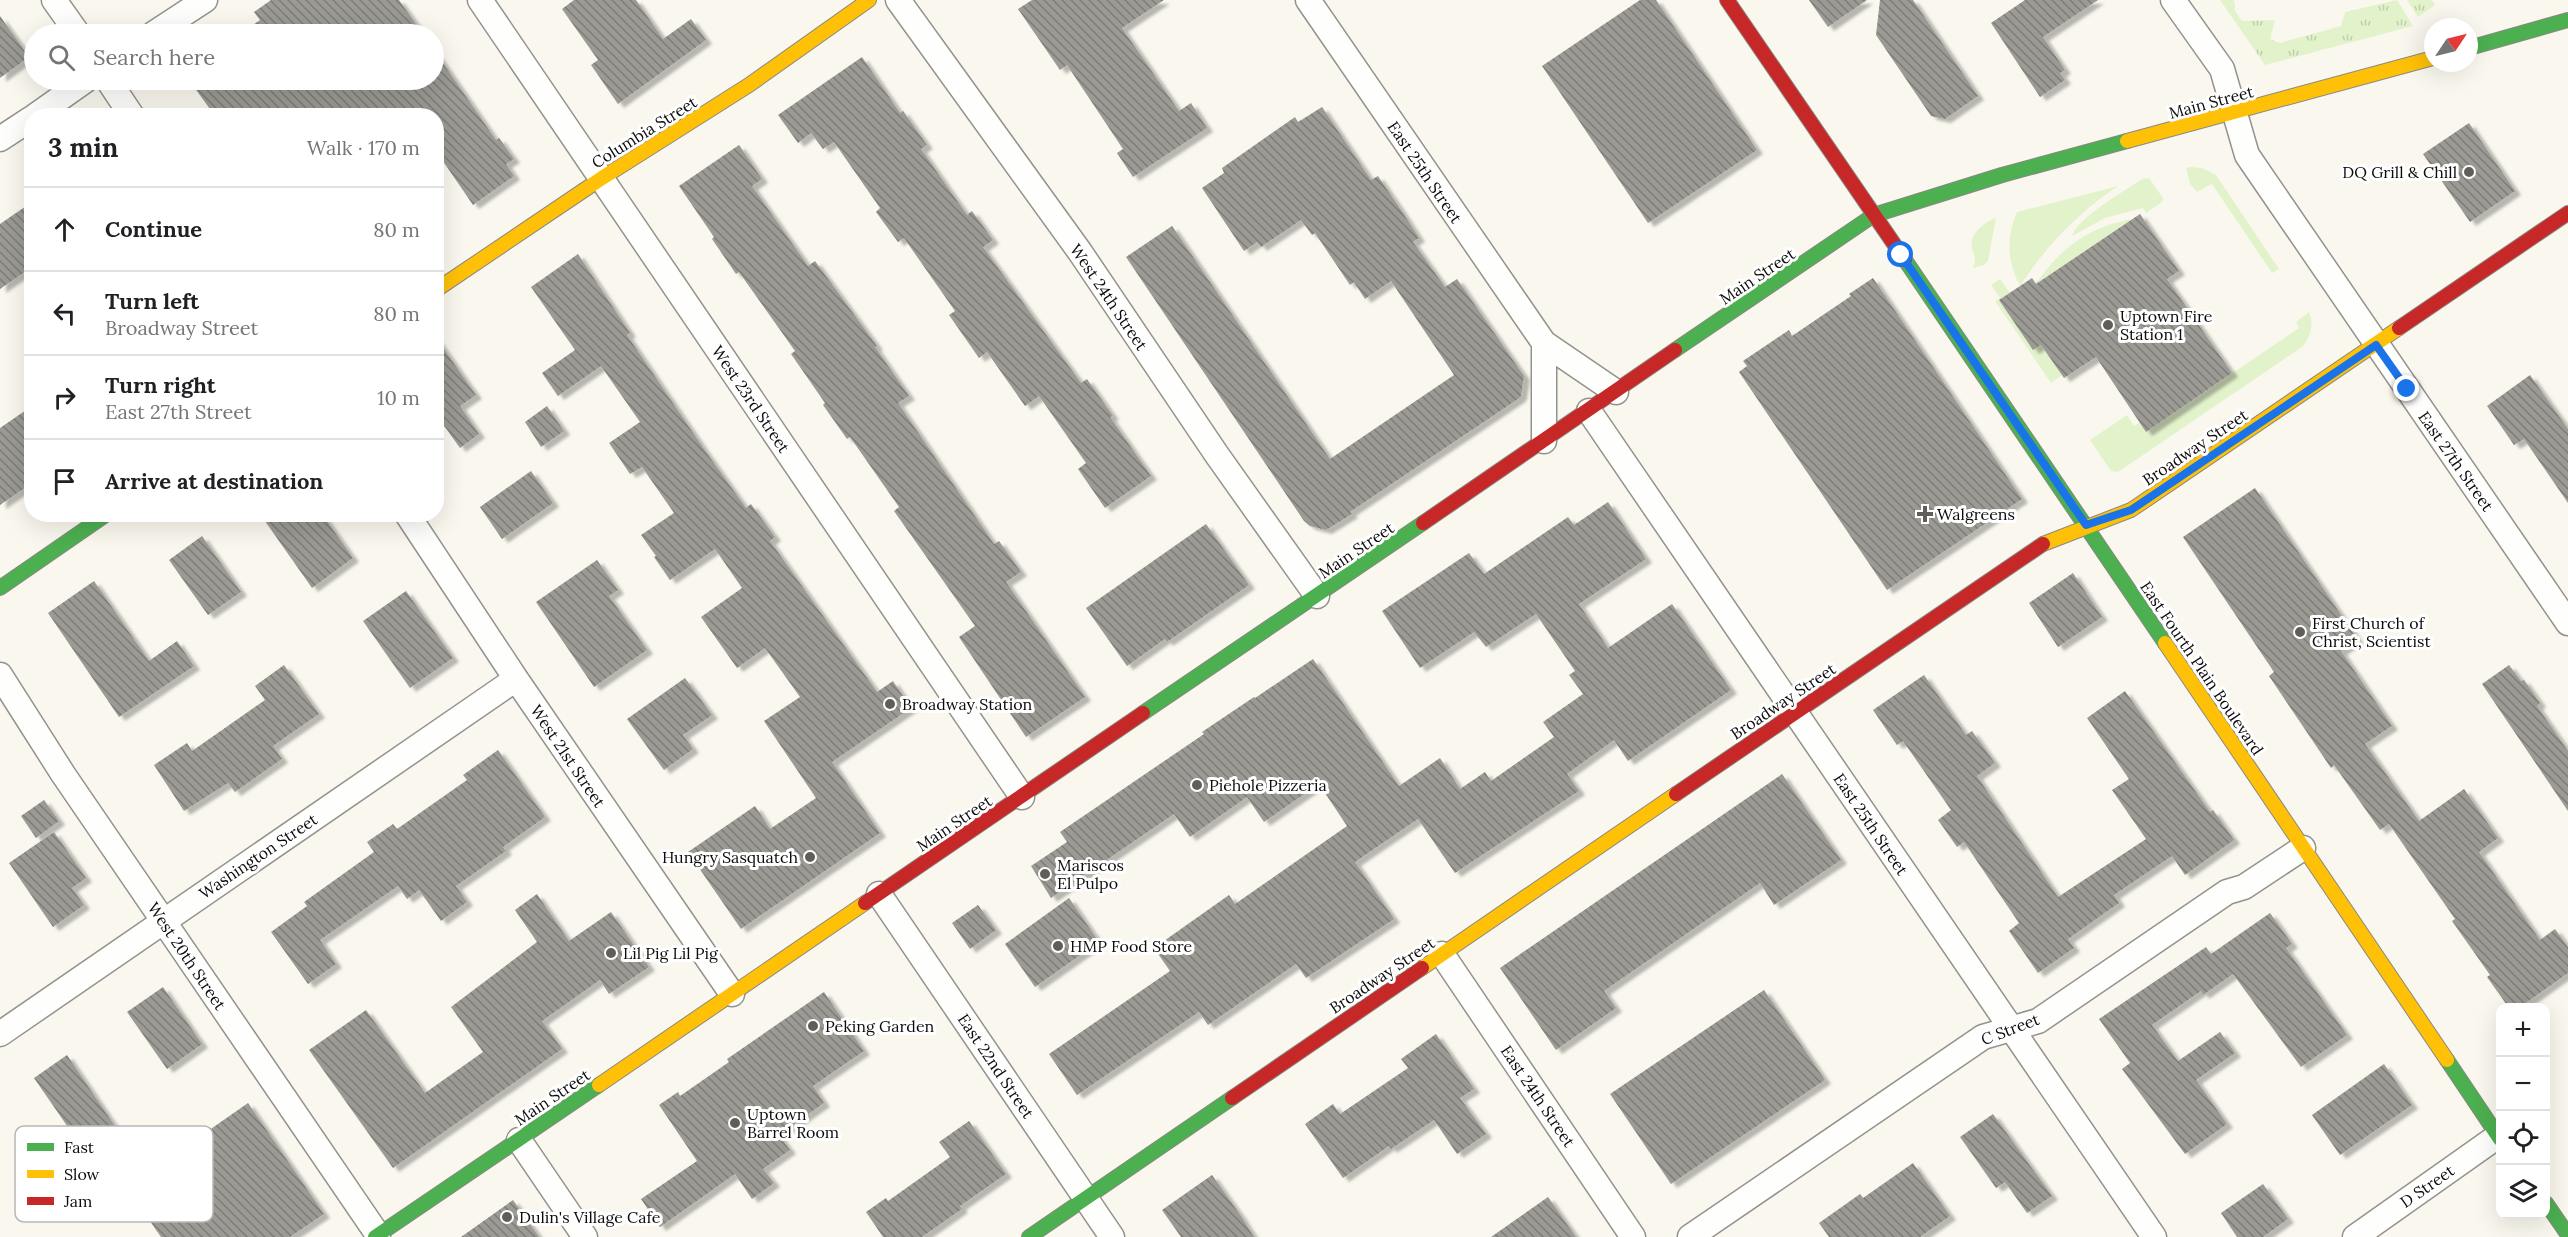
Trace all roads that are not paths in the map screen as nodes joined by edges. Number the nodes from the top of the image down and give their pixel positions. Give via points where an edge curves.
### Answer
1 (54, 0) edge
2 (205, 0) edge
3 (480, 0) edge
4 (869, 0) edge
5 (898, 0) edge
6 (1308, 0) edge
7 (1727, 0) edge
8 (2173, 0) edge
9 (2568, 20) edge
10 (71, 24) edge
11 (168, 24) edge
12 (2478, 45) edge
13 (2424, 60) edge
14 (72, 90) edge
15 (115, 90) edge
16 (46, 108) edge
17 (127, 108) edge
18 (2235, 113) junction
19 (24, 123) edge
20 (0, 140) edge
21 (602, 178) junction
22 (2568, 213) edge
23 (1874, 215) junction
24 (444, 285) edge
25 (1544, 343) junction
26 (2376, 345) junction
27 (1616, 392) junction
28 (1589, 411) junction
29 (1544, 441) junction
30 (95, 522) edge
31 (412, 522) edge
32 (2086, 525) junction
33 (0, 588) edge
34 (1317, 596) junction
35 (2568, 623) edge
36 (0, 675) edge
37 (516, 680) junction
38 (1795, 713) junction
39 (1022, 796) junction
40 (2303, 848) junction
41 (879, 894) junction
42 (163, 921) junction
43 (1442, 954) junction
44 (732, 994) junction
45 (2012, 1029) junction
46 (0, 1034) edge
47 (2496, 1134) edge
48 (519, 1140) junction
49 (2496, 1140) edge
50 (1086, 1198) junction
51 (2550, 1209) edge
52 (2568, 1235) edge
53 (376, 1236) edge
54 (585, 1237) edge
55 (1029, 1237) edge
56 (1112, 1237) edge
57 (1633, 1237) edge
58 (1690, 1237) edge
59 (2154, 1237) edge
60 (2355, 1237) edge

1 - 10 street
2 - 11 street
3 - 21 street, West 23rd Street
4 - 21 main road, Columbia Street via 749,85
5 - 34 street, West 24th Street via 1080,252
6 - 25 street, East 25th Street
7 - 23 main road, East Fourth Plain Boulevard
8 - 18 street, East 27th Street via 2222,69
9 - 12 main road
13 - 18 main road, Main Street
14 - 16 street
15 - 17 street
18 - 23 main road, Main Street via 2002,175
18 - 26 street, East 27th Street via 2247,155
19 - 20 street
21 - 24 main road, Columbia Street
21 - 39 street, West 23rd Street
22 - 26 main road, Broadway Street
23 - 27 main road, Main Street
23 - 32 main road, East Fourth Plain Boulevard
25 - 27 street, East 25th Street
25 - 29 street
26 - 32 main road, Broadway Street via 2131,510
26 - 35 street, East 27th Street
27 - 28 main road, Main Street
28 - 29 main road, Main Street
28 - 38 street, East 25th Street
29 - 34 main road, Main Street
30 - 33 main road
31 - 37 street, West 21st Street
32 - 38 main road, Broadway Street via 2048,540
32 - 40 main road, East Fourth Plain Boulevard
34 - 39 main road, Main Street
36 - 42 street, West 20th Street
37 - 42 street, Washington Street
37 - 44 street, West 21st Street
38 - 43 main road, Broadway Street
38 - 45 street, East 25th Street
39 - 41 main road, Main Street
40 - 45 street, C Street via 2244,887 2226,892 2038,1021
40 - 47 main road, East Fourth Plain Boulevard
41 - 44 main road, Main Street
41 - 50 street, East 22nd Street
42 - 46 street, Washington Street
42 - 53 street, West 20th Street
43 - 50 main road, Broadway Street
43 - 57 street, East 24th Street
44 - 48 main road, Main Street
45 - 58 street, C Street via 1983,1037
45 - 59 street, East 25th Street
48 - 53 main road, Main Street
48 - 54 street
49 - 60 street, D Street
50 - 55 main road, Broadway Street
50 - 56 street, East 22nd Street
51 - 52 main road

